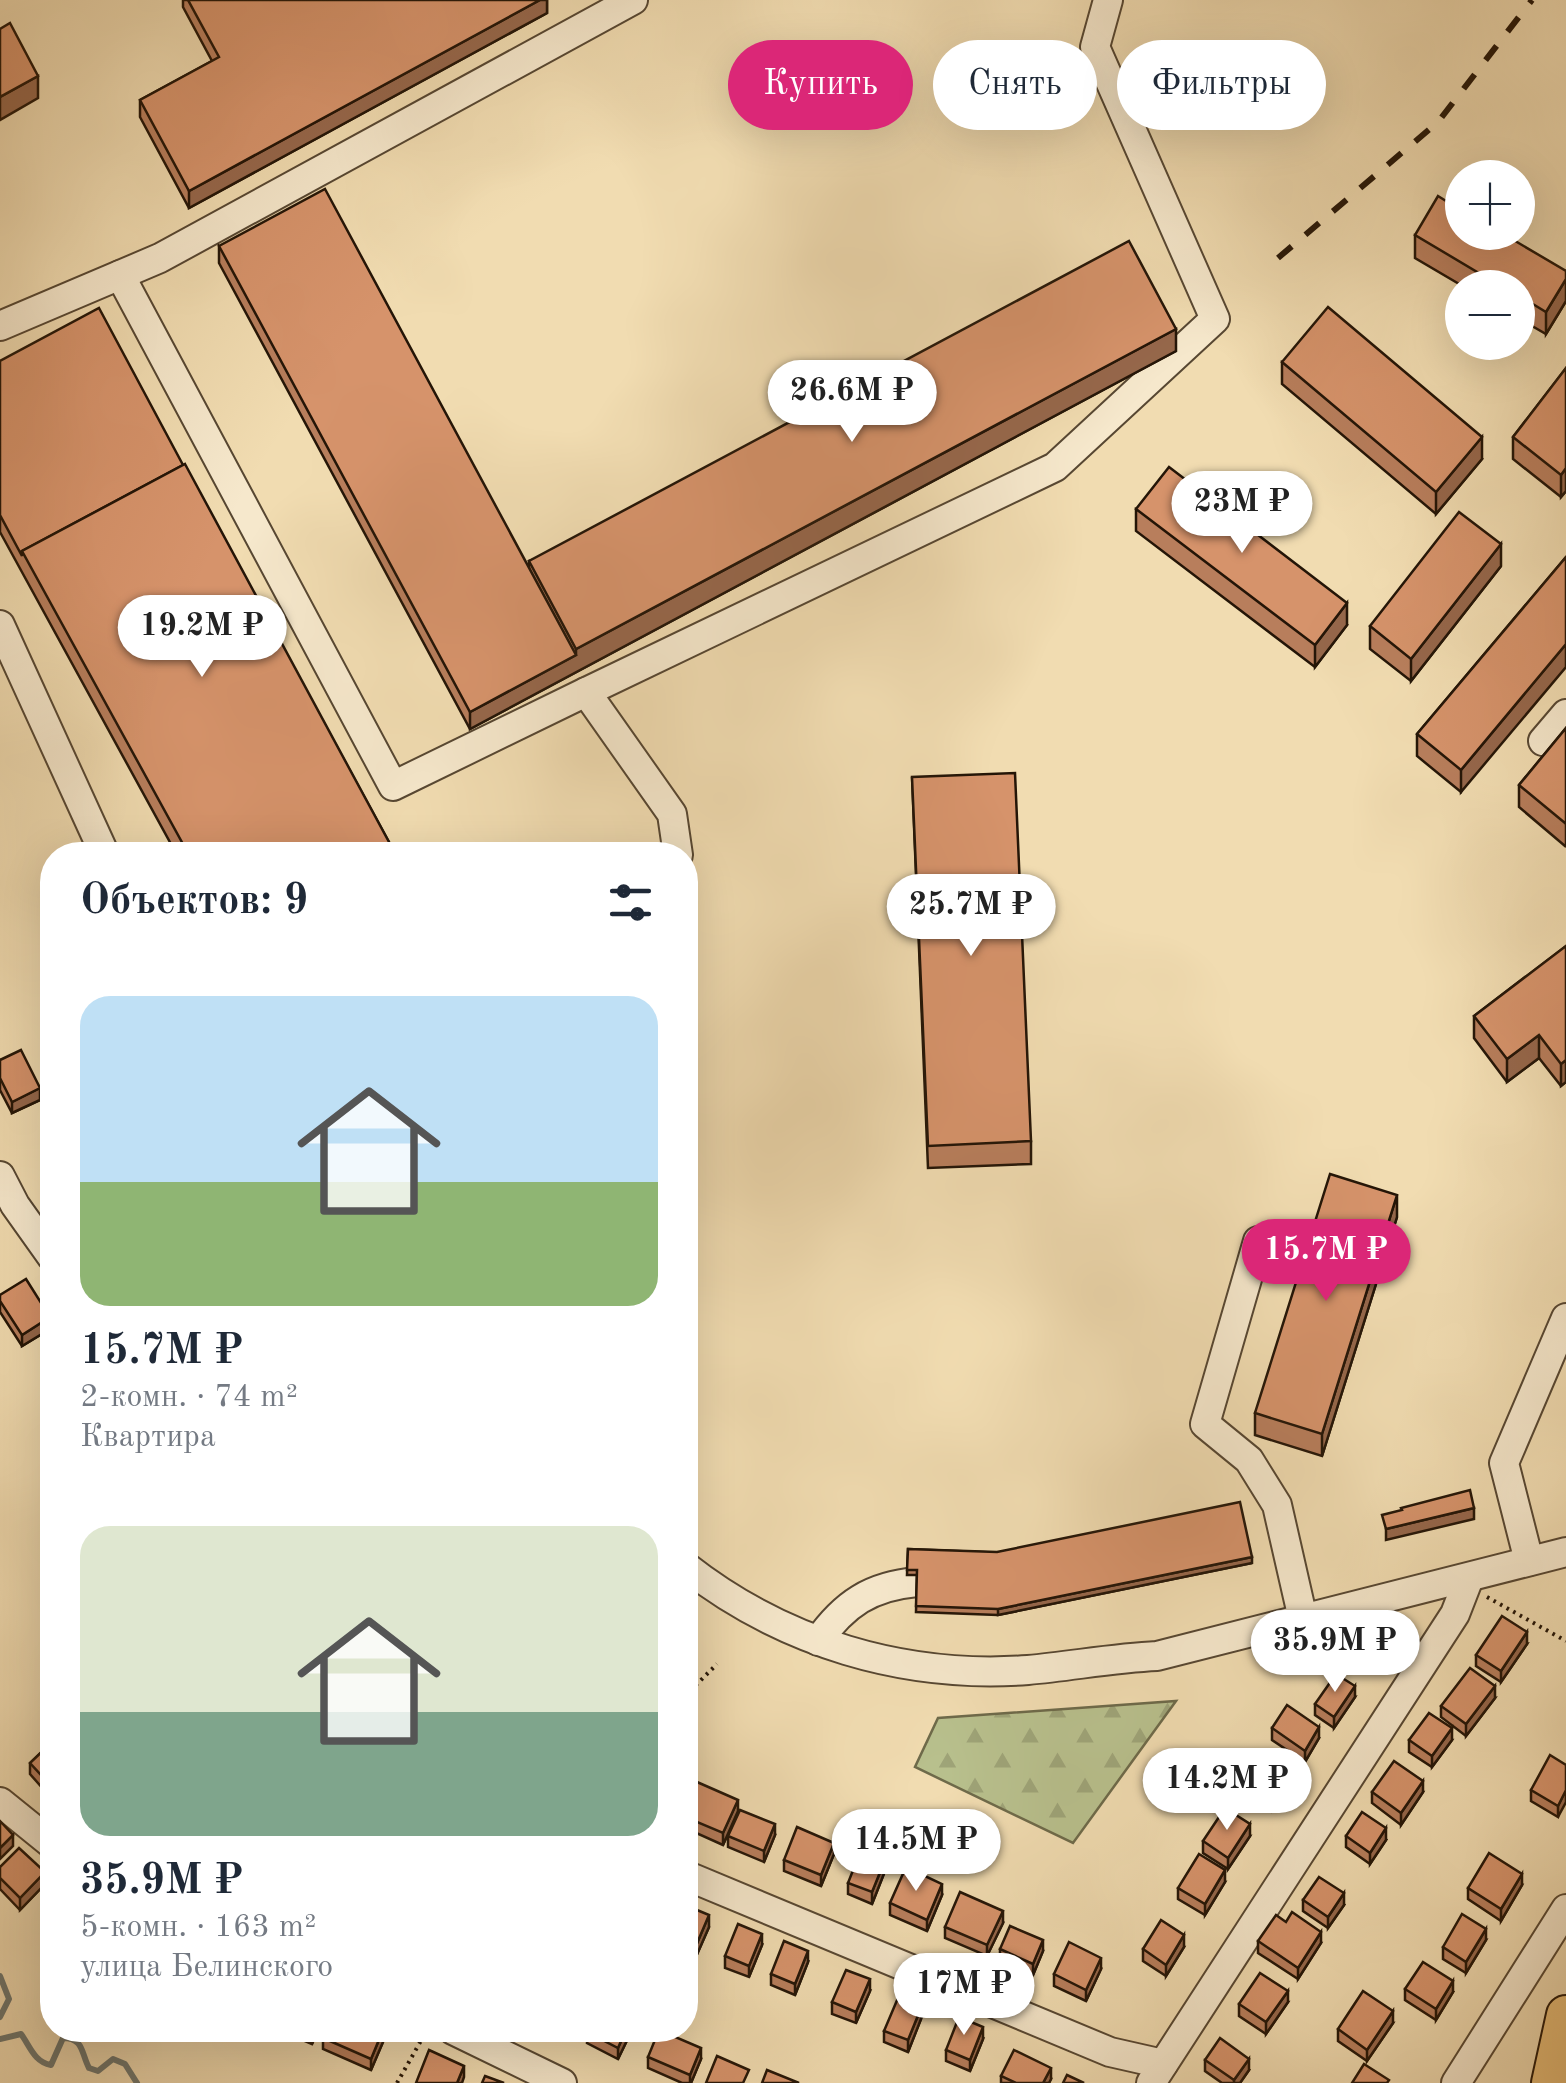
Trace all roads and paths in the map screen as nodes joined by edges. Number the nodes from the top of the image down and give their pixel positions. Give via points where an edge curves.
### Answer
1 (633, 0) edge
2 (1108, 0) edge
3 (120, 275) junction
4 (0, 326) edge
5 (0, 624) edge
6 (586, 692) junction
7 (1566, 714) edge
8 (1542, 741) dead end
9 (99, 842) edge
10 (676, 842) edge
11 (0, 1176) edge
12 (7, 1208) edge
13 (1258, 1241) dead end
14 (40, 1243) edge
15 (1566, 1318) edge
16 (1566, 1552) edge
17 (1529, 1561) junction
18 (698, 1575) edge
19 (1469, 1578) junction
20 (917, 1582) edge
21 (1303, 1620) junction
22 (1566, 1640) edge
23 (818, 1641) junction
24 (717, 1664) dead end
25 (698, 1683) edge
26 (0, 1802) edge
27 (40, 1834) edge
28 (698, 1880) edge
29 (1566, 1909) edge
30 (1566, 2014) edge
31 (421, 2042) edge
32 (478, 2042) edge
33 (1157, 2074) edge
34 (397, 2083) edge
35 (562, 2083) edge
36 (1456, 2083) edge
37 (1551, 2083) edge

1 - 3 street
2 - 6 street via 1095,46 1215,319 1054,467
3 - 4 street
3 - 6 street via 393,786
5 - 9 street
6 - 10 street via 672,814
7 - 8 street
11 - 12 street
12 - 14 street
13 - 21 street via 1205,1424 1249,1460 1276,1506
15 - 17 street via 1504,1463
16 - 17 street
17 - 19 street
18 - 23 street
19 - 21 street
19 - 22 path via 1491,1600
19 - 33 street via 1455,1614
20 - 23 street via 861,1595
21 - 23 street via 1158,1656 1019,1670 919,1667
24 - 25 path
26 - 27 street
28 - 33 street
29 - 36 street
30 - 37 main road
31 - 34 path
32 - 35 street

